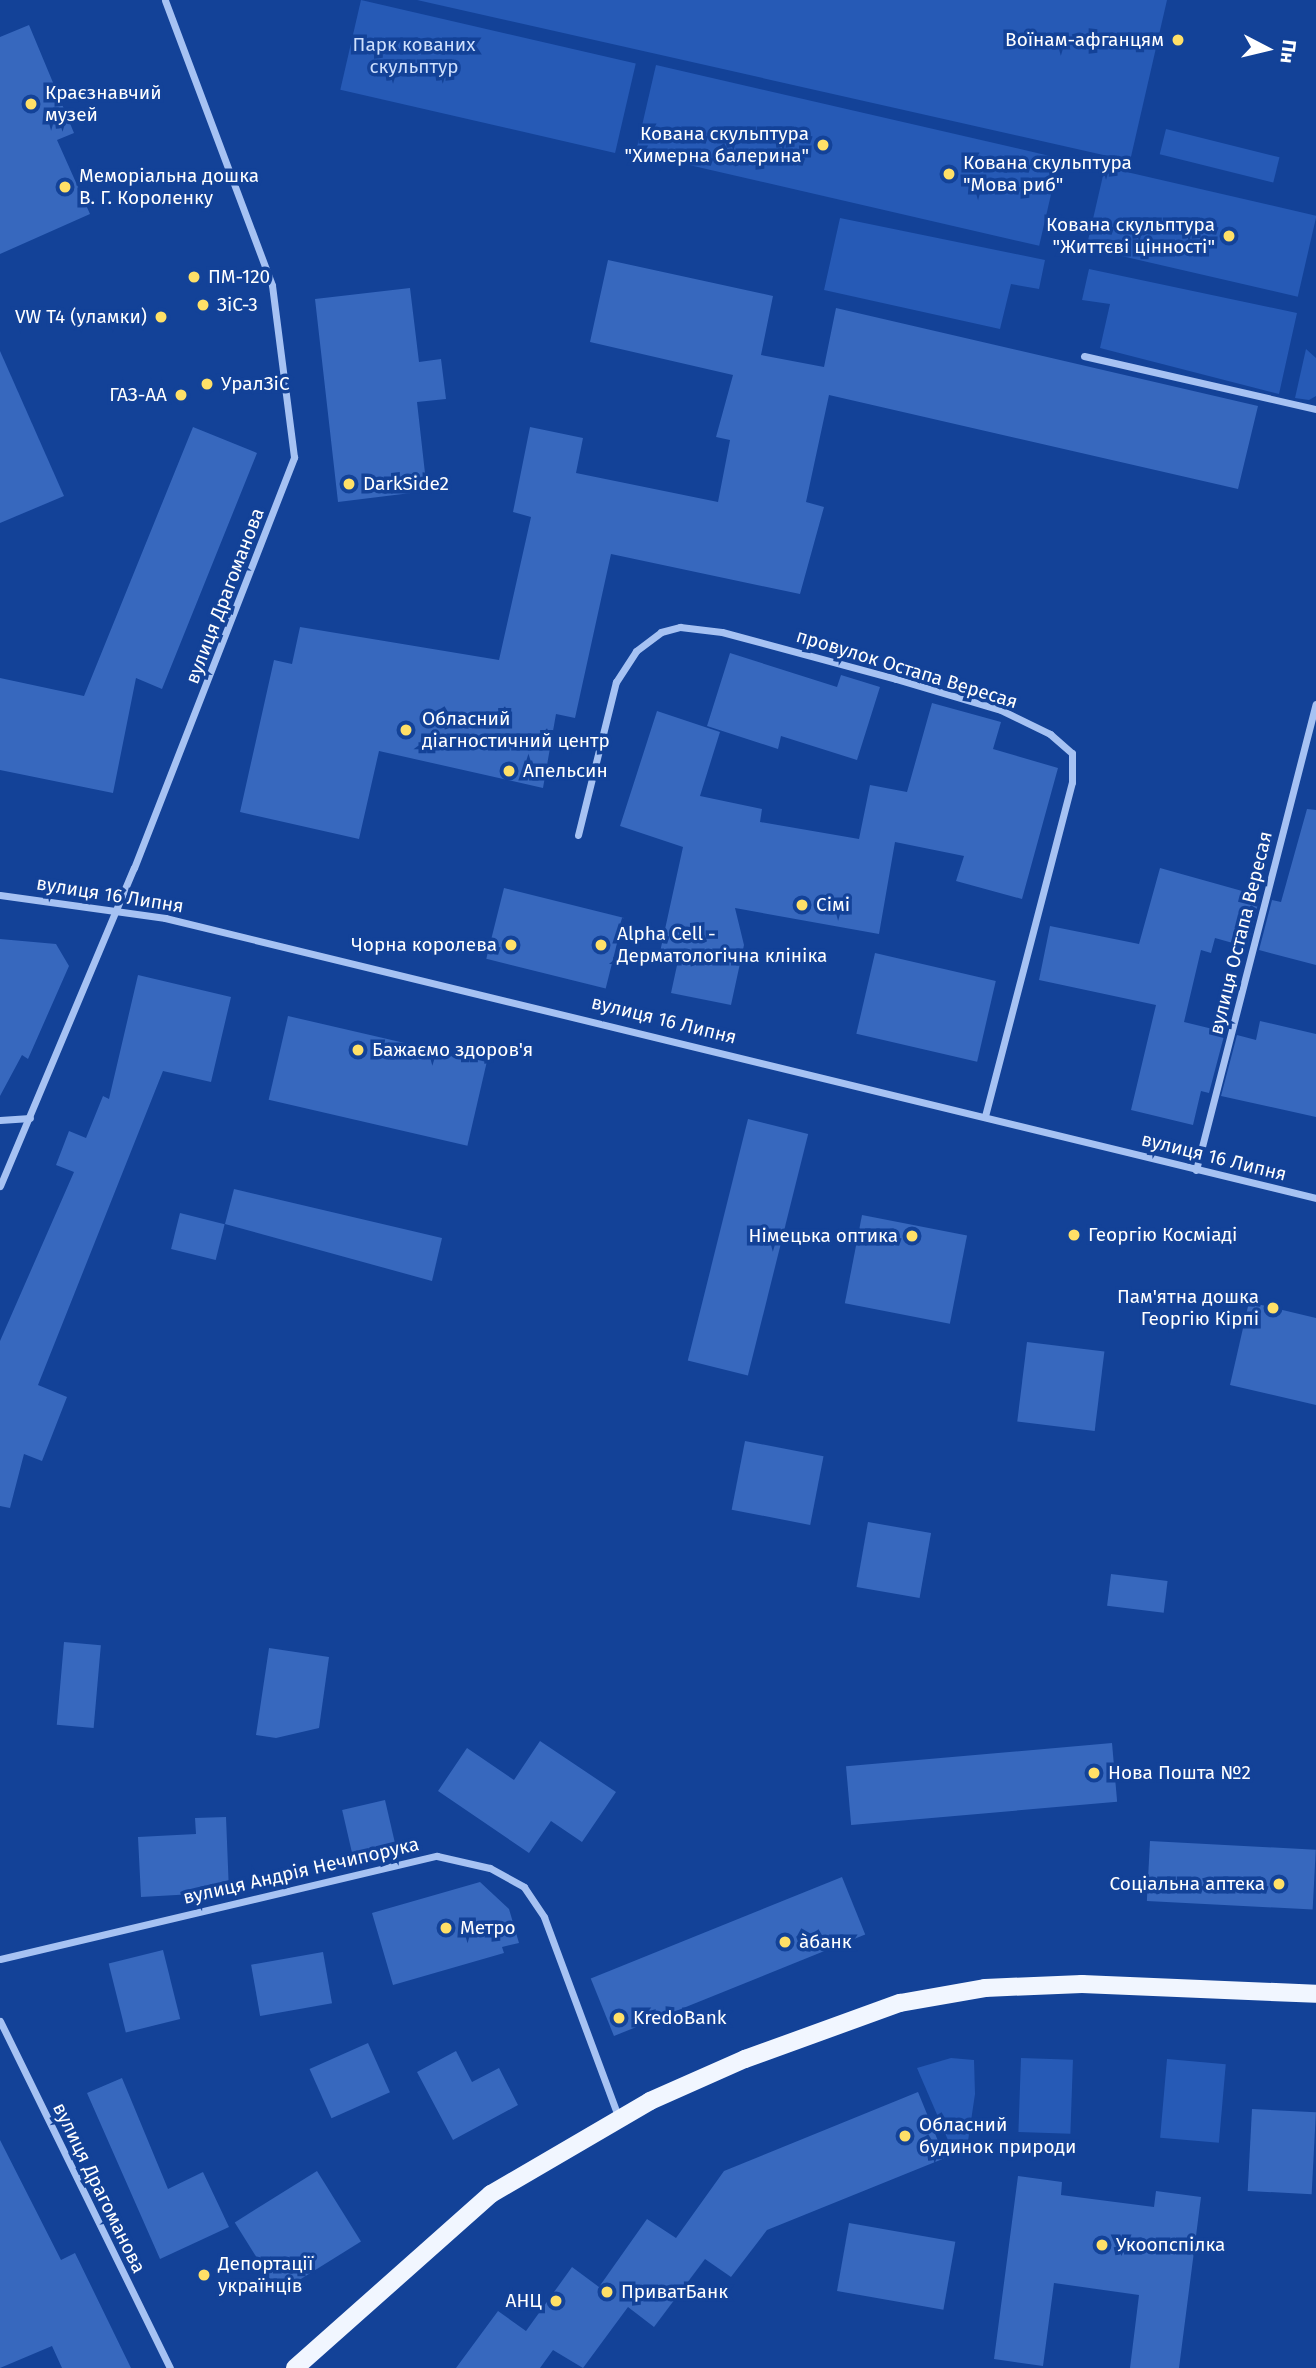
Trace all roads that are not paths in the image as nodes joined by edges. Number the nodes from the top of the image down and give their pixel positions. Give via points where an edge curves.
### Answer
1 (165, 0) edge
2 (1084, 356) dead end
3 (1316, 409) edge
4 (1316, 704) edge
5 (578, 835) dead end
6 (0, 895) edge
7 (117, 909) junction
8 (985, 1117) junction
9 (30, 1118) junction
10 (0, 1120) edge
11 (1196, 1170) junction
12 (0, 1186) edge
13 (1316, 1198) edge
14 (0, 1959) edge
15 (1316, 1994) edge
16 (0, 2021) edge
17 (619, 2119) junction
18 (170, 2368) edge
19 (295, 2368) edge

1 - 7 street, вулиця Драгоманова via 237,181 272,285 294,457
2 - 3 street
4 - 11 street, вулиця Остапа Вересая
5 - 8 street, провулок Остапа Вересая via 616,682 636,651 661,632 680,627 722,632 896,679 1002,710 1050,734 1072,753 1072,782
6 - 7 street, вулиця 16 Липня
7 - 8 street, вулиця 16 Липня
7 - 9 street, вулиця Драгоманова
8 - 11 street, вулиця 16 Липня
9 - 10 street
9 - 12 street, вулиця Драгоманова
11 - 13 street, вулиця 16 Липня
14 - 17 street, вулиця Андрія Нечипорука via 437,1856 490,1868 524,1887 544,1917
15 - 17 main road via 1082,1984 939,1995 745,2059
16 - 18 street, вулиця Драгоманова
17 - 19 main road via 491,2194

